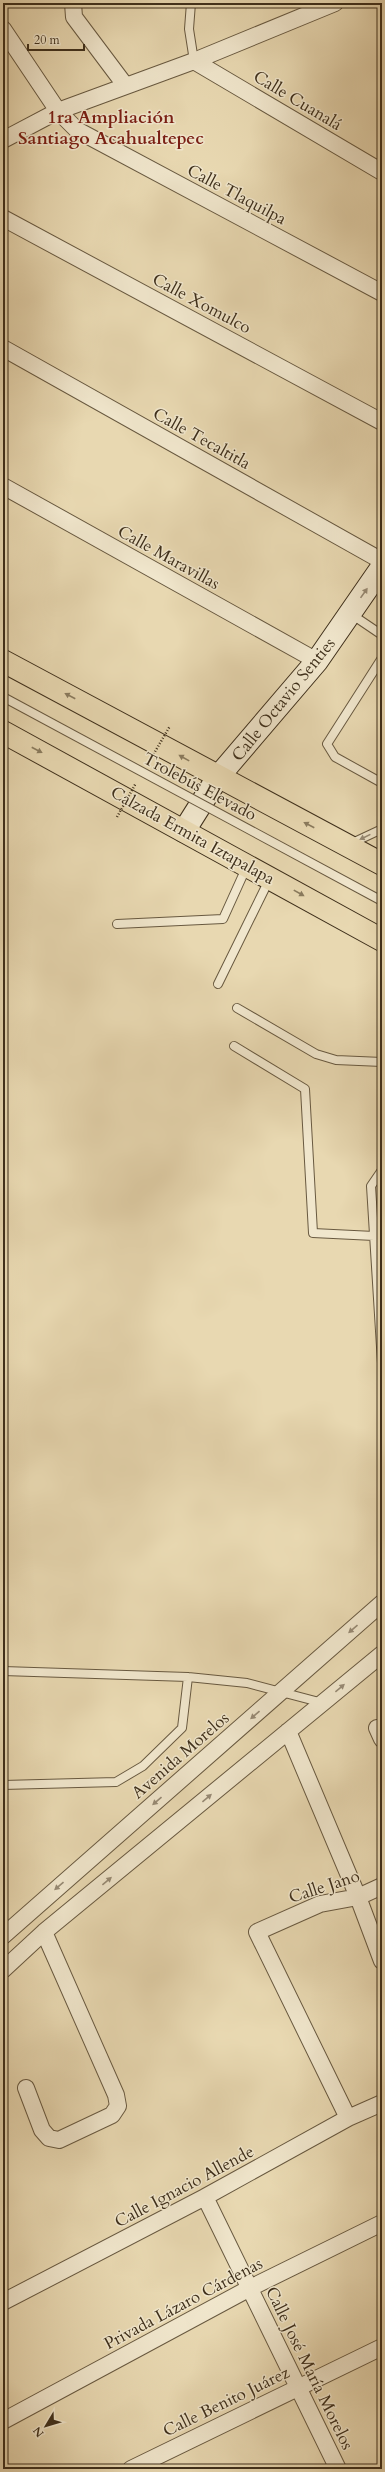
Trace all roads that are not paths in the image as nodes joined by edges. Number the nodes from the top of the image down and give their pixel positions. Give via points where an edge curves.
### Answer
1 (73, 3) edge
2 (191, 3) edge
3 (335, 3) edge
4 (3, 29) edge
5 (194, 61) junction
6 (124, 85) junction
7 (58, 111) junction
8 (3, 140) edge
9 (382, 172) edge
10 (3, 218) edge
11 (382, 293) edge
12 (3, 348) edge
13 (382, 422) edge
14 (3, 486) edge
15 (382, 561) edge
16 (382, 567) edge
17 (350, 613) junction
18 (382, 635) edge
19 (382, 658) edge
20 (3, 661) edge
21 (317, 661) junction
22 (3, 697) edge
23 (3, 732) edge
24 (218, 777) junction
25 (382, 783) edge
26 (382, 829) edge
27 (184, 831) junction
28 (348, 845) junction
29 (382, 864) edge
30 (248, 866) junction
31 (270, 877) junction
32 (382, 901) edge
33 (117, 924) dead end
34 (382, 940) edge
35 (218, 984) dead end
36 (237, 1008) dead end
37 (234, 1046) dead end
38 (382, 1062) edge
39 (382, 1170) edge
40 (374, 1236) junction
41 (382, 1363) edge
42 (382, 1604) edge
43 (382, 1654) edge
44 (3, 1671) edge
45 (188, 1677) junction
46 (282, 1691) junction
47 (323, 1703) junction
48 (288, 1731) junction
49 (3, 1785) edge
50 (382, 1886) edge
51 (358, 1897) junction
52 (44, 1932) junction
53 (3, 1936) edge
54 (382, 1961) edge
55 (3, 1970) edge
56 (26, 2088) dead end
57 (382, 2103) edge
58 (348, 2118) junction
59 (205, 2197) junction
60 (382, 2223) edge
61 (250, 2288) junction
62 (3, 2302) edge
63 (382, 2347) edge
64 (298, 2386) junction
65 (3, 2421) edge
66 (131, 2469) edge
67 (338, 2469) edge

1 - 6 street via 74,17
2 - 5 lane via 189,30
3 - 5 street
4 - 7 street, Calle Tlaquilpa
5 - 6 street
5 - 9 street, Calle Cuanalá
6 - 7 street
7 - 8 street
7 - 11 street, Calle Tlaquilpa via 77,130
10 - 13 street, Calle Xomulco
12 - 15 street, Calle Tecaltitla
14 - 21 street, Calle Maravillas
17 -> 16 street, Calle Octavio Senties
17 - 18 lane
17 - 21 street, Calle Octavio Senties
19 - 25 lane via 327,744 335,757
24 -> 20 main road
21 - 24 street, Calle Octavio Senties
22 - 32 lane, Trolebús Elevado, bridge
23 -> 27 main road, Calzada Ermita Iztapalapa
24 - 27 street, Calle Octavio Senties
28 -> 24 main road
26 -> 28 lane
27 - 30 main road, Calzada Ermita Iztapalapa
28 - 29 main road
30 - 31 main road, Calzada Ermita Iztapalapa
30 - 33 lane via 223,919
31 -> 34 main road, Calzada Ermita Iztapalapa
31 - 35 lane
36 - 38 lane via 316,1054 336,1060
37 - 40 lane via 305,1089 313,1233
39 - 40 lane via 371,1186
40 - 41 lane
42 -> 46 street, Avenida Morelos
47 -> 43 street
44 - 45 lane
45 - 46 lane via 247,1683
45 - 49 lane via 182,1728 143,1766 116,1782
46 - 47 lane
46 -> 53 street, Avenida Morelos
47 - 48 street
48 - 51 street
52 -> 48 street
50 - 51 street, Calle Jano
51 - 54 street
51 - 58 street, Calle Jano via 320,1904 257,1932
52 - 55 street
52 - 56 street via 116,2095 118,2106 112,2115 59,2140 49,2138 42,2130
57 - 58 street, Calle Ignacio Allende
58 - 59 street, Calle Ignacio Allende
59 - 61 street, Calle José María Morelos
59 - 62 street, Calle Ignacio Allende
60 - 61 street, Privada Lázaro Cárdenas
61 - 64 street, Calle José María Morelos
61 - 65 street, Privada Lázaro Cárdenas
63 - 64 street, Calle Benito Juárez
64 - 66 street, Calle Benito Juárez
64 - 67 street, Calle José María Morelos

